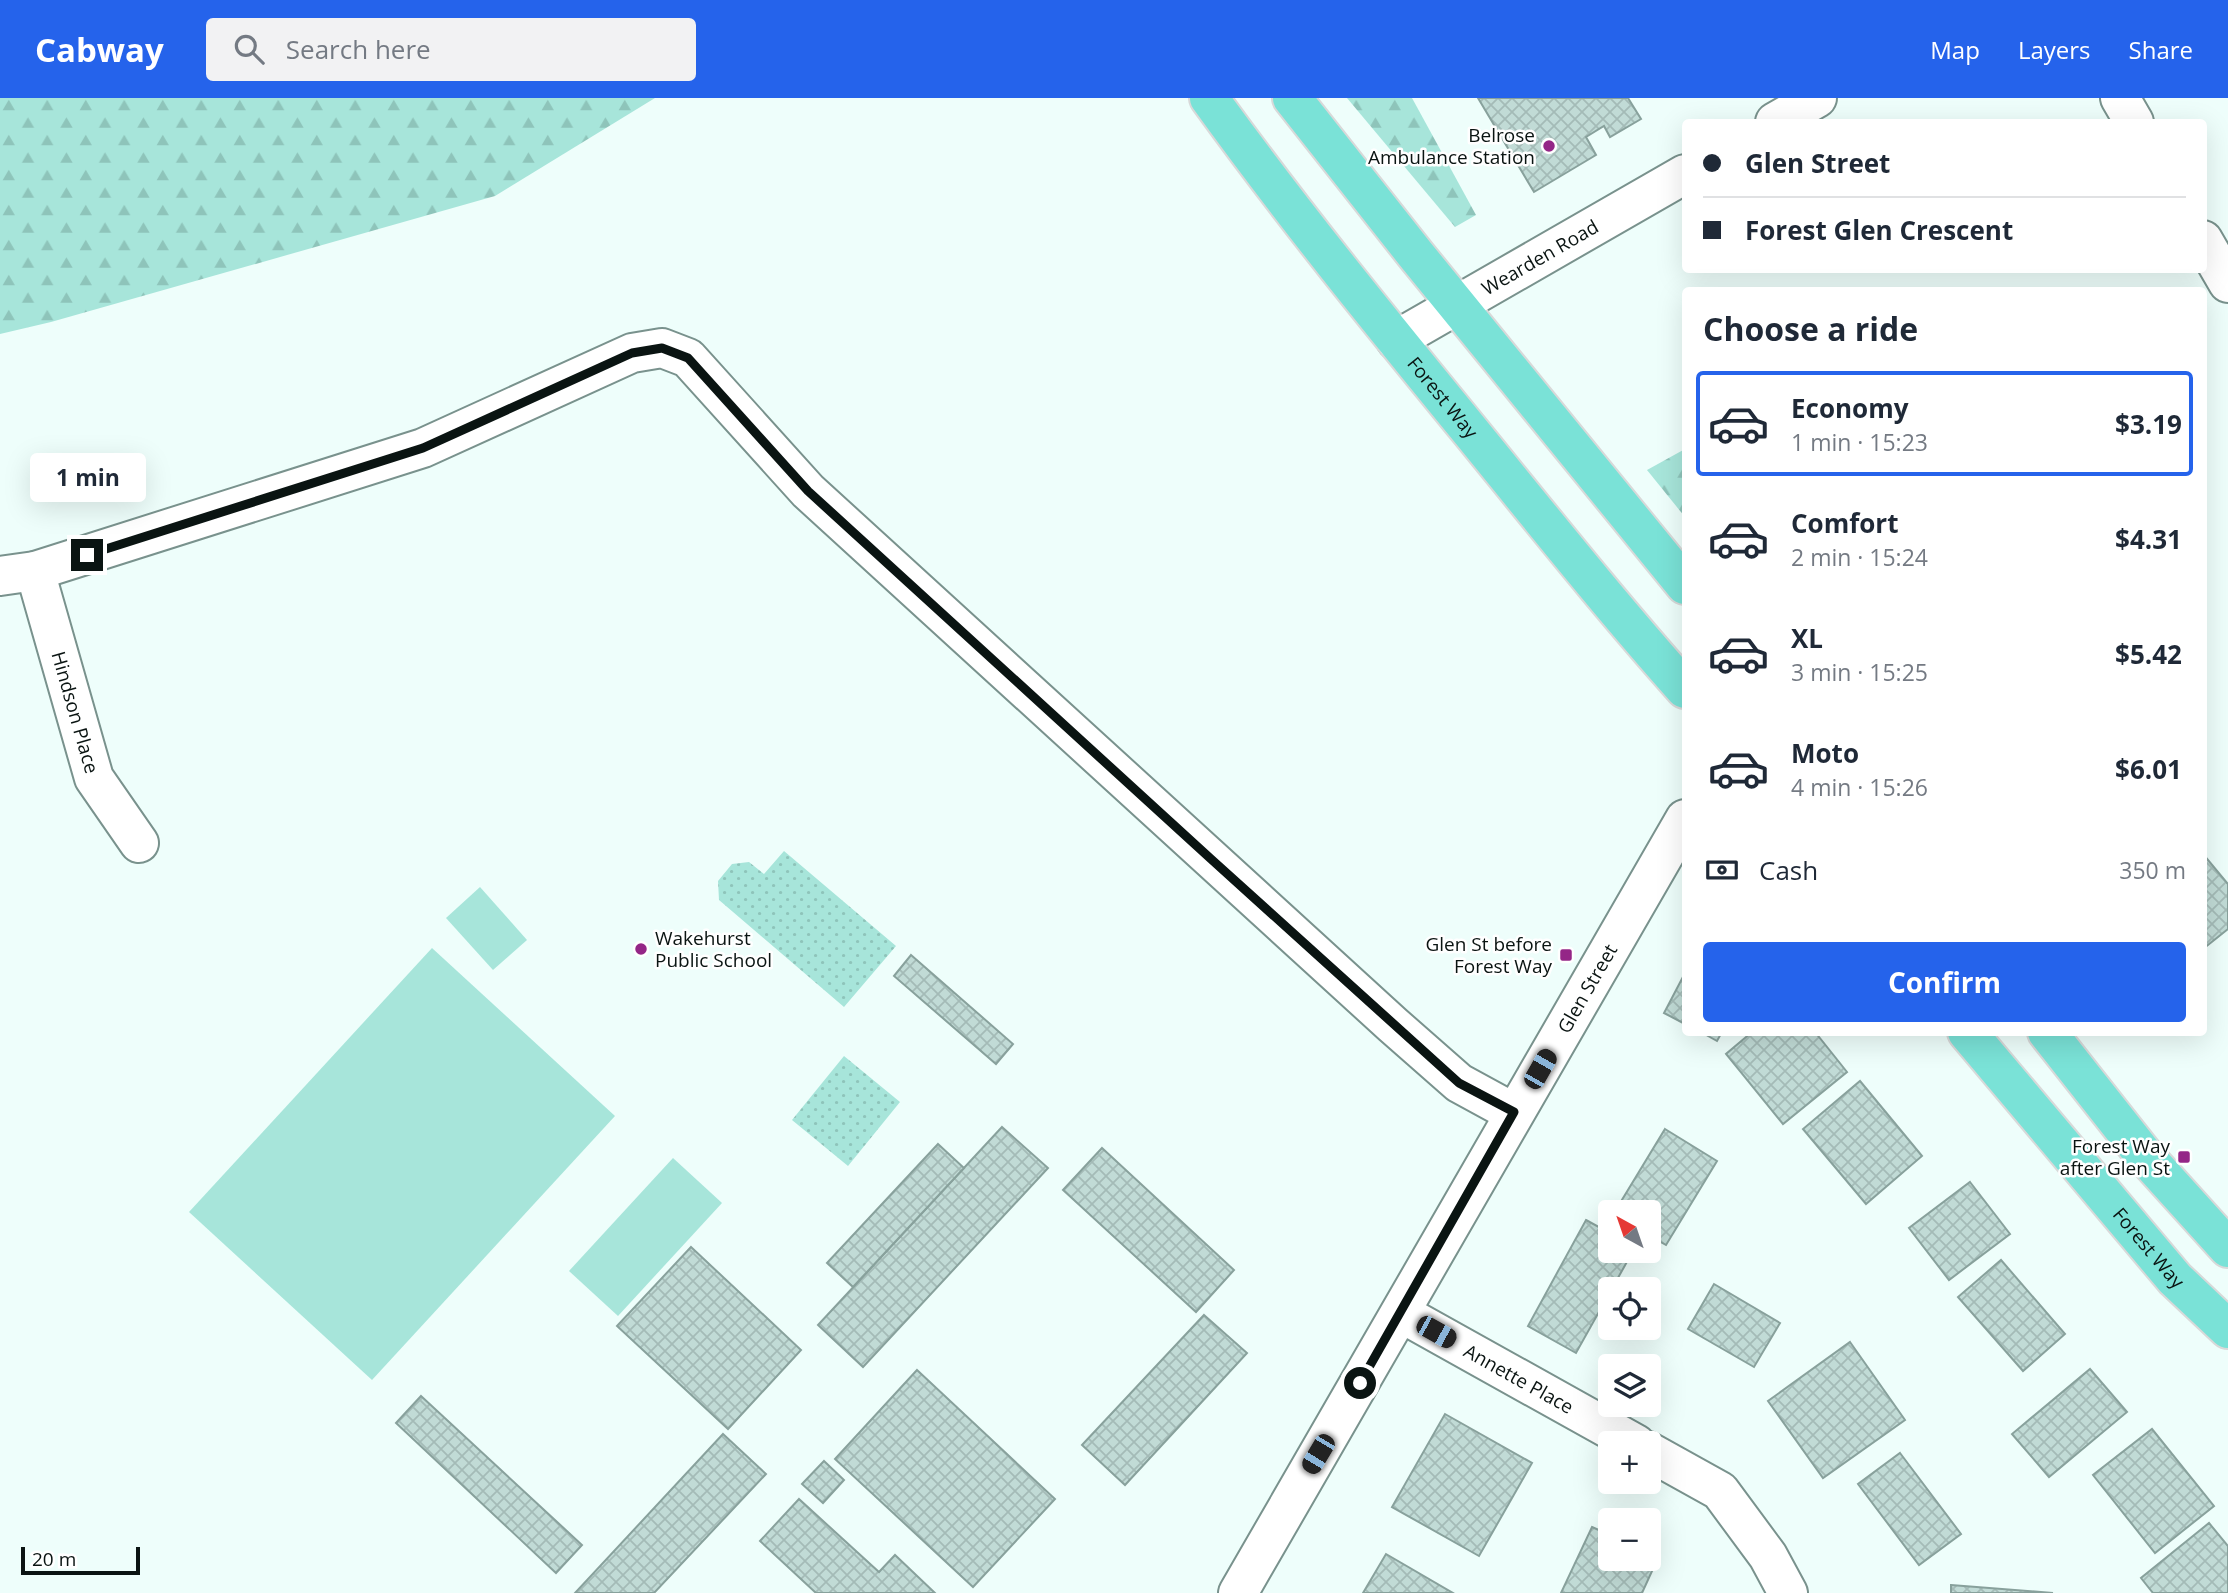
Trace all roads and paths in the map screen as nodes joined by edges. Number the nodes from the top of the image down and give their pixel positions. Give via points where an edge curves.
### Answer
1 (1209, 98) edge
2 (1292, 98) edge
3 (1817, 98) edge
4 (2120, 98) edge
5 (1780, 119) edge
6 (2132, 119) edge
7 (1682, 176) edge
8 (2207, 247) edge
9 (2228, 283) edge
10 (1457, 305) junction
11 (1396, 340) junction
12 (18, 574) edge
13 (1682, 582) edge
14 (1682, 686) edge
15 (1682, 823) edge
16 (139, 844) dead end
17 (1970, 1036) edge
18 (2050, 1036) edge
19 (1514, 1112) junction
20 (2228, 1248) edge
21 (1401, 1313) junction
22 (2228, 1329) edge
23 (1613, 1431) edge
24 (1661, 1458) edge
25 (1238, 1593) edge
26 (1788, 1593) edge

1 - 11 main road, Forest Way
2 - 10 main road
3 - 5 street
4 - 6 street
7 - 10 street, Wearden Road
8 - 9 street
10 - 11 street, Wearden Road
10 - 13 main road
11 - 14 main road, Forest Way
12 - 16 street, Hindson Place via 94,778
12 - 19 street via 423,448 632,353 662,348 688,358 808,491 1393,1025 1459,1083
15 - 19 street, Glen Street
17 - 22 main road, Forest Way via 2175,1279
18 - 20 main road via 2144,1155
19 - 21 street, Glen Street
21 - 23 street, Annette Place
21 - 25 street, Glen Street
24 - 26 street via 1720,1491 1768,1556

